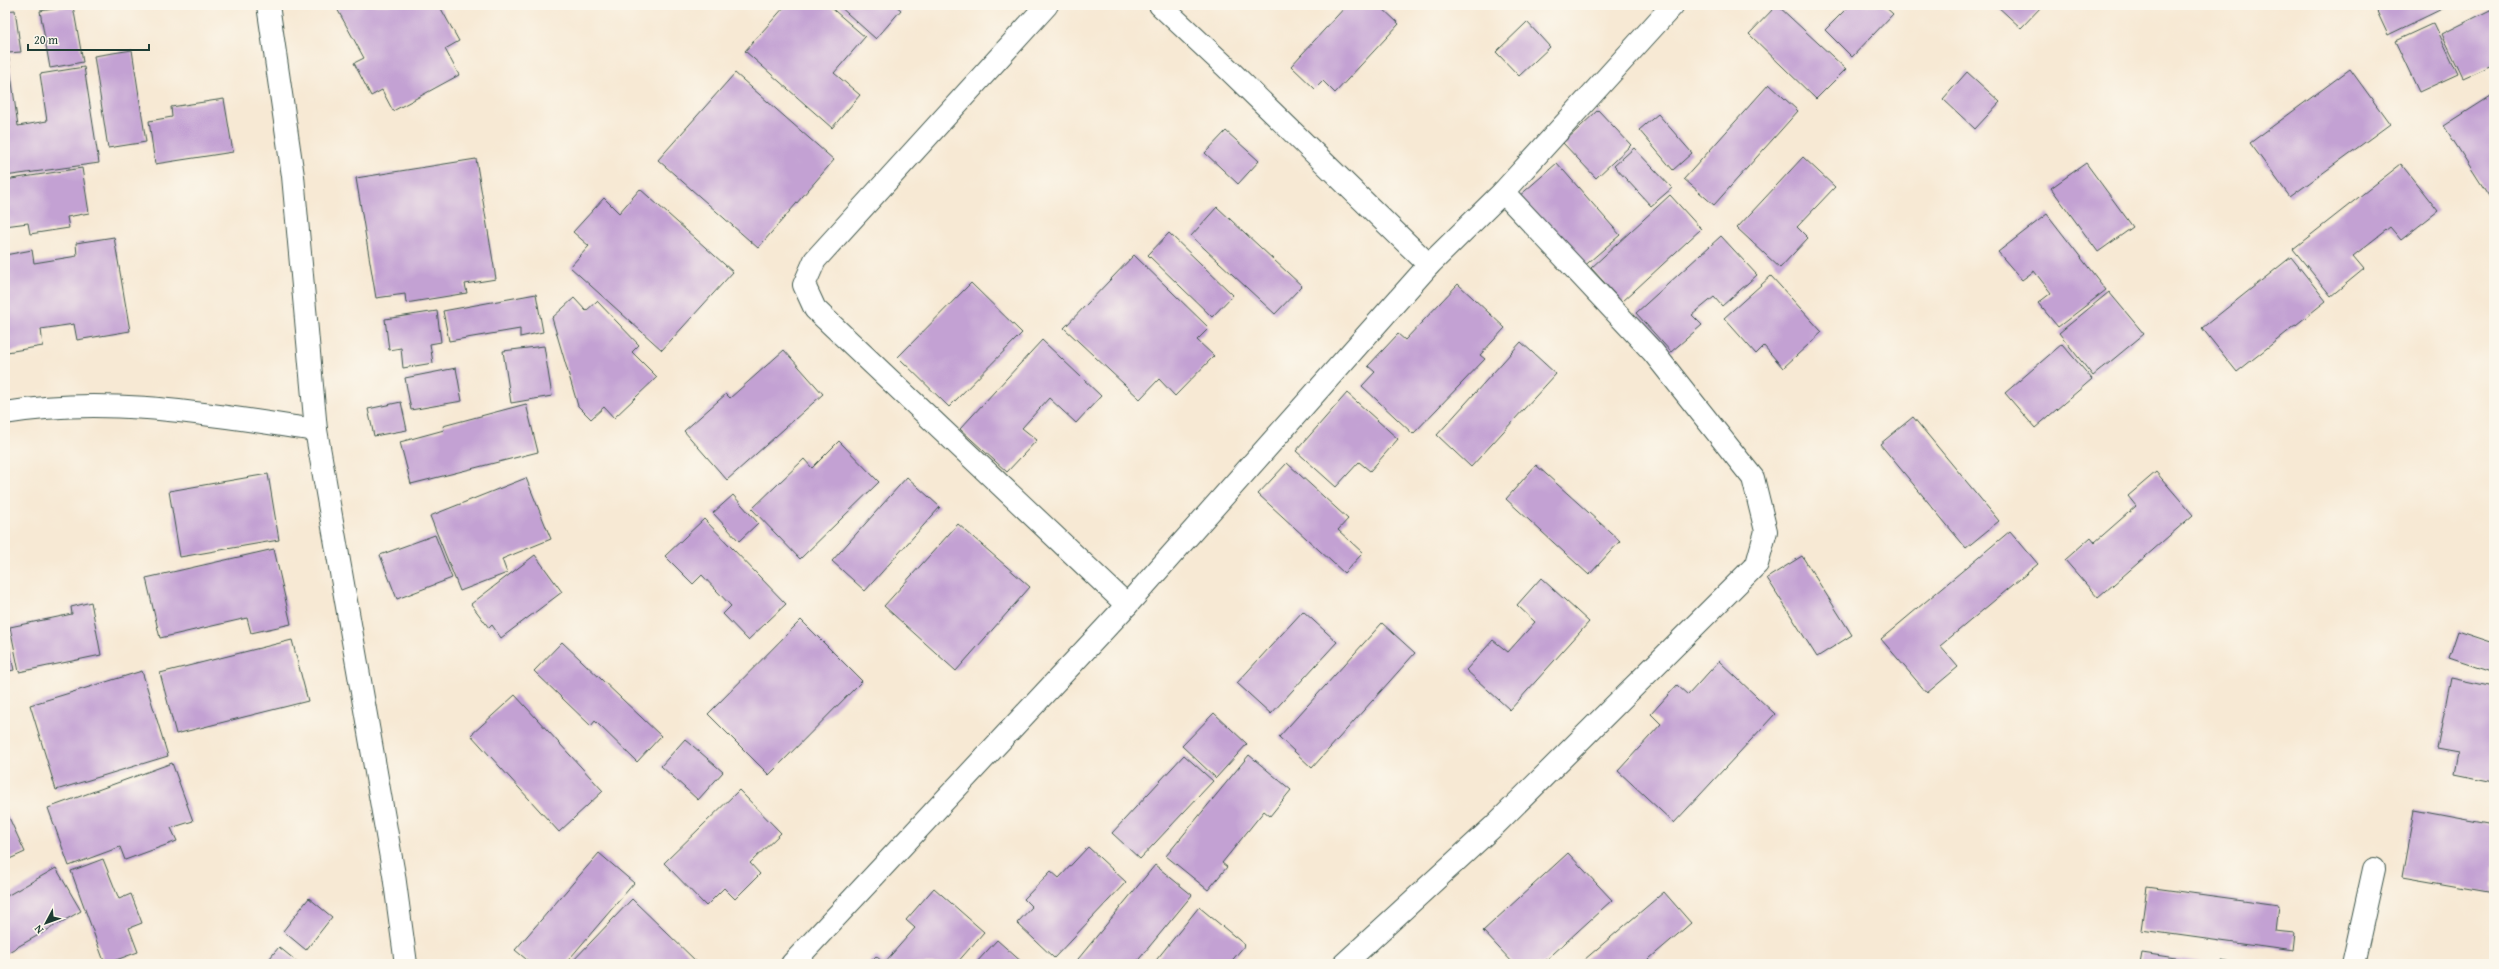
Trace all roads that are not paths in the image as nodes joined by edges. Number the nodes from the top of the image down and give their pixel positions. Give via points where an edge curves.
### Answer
1 (268, 5) edge
2 (1047, 5) edge
3 (1160, 5) edge
4 (1673, 5) edge
5 (1502, 192) junction
6 (1429, 265) junction
7 (5, 413) edge
8 (316, 430) junction
9 (1127, 605) junction
10 (2374, 869) dead end
11 (406, 964) edge
12 (792, 964) edge
13 (1344, 964) edge
14 (2353, 964) edge

1 - 8 street via 293,176
2 - 9 street via 815,260 804,285 815,309
3 - 6 street
4 - 5 street
5 - 6 street
5 - 13 street via 1653,352 1753,478 1766,532 1757,564 1494,826
6 - 9 street
7 - 8 street via 35,408 109,405 191,411
8 - 11 street via 394,875
9 - 12 street
10 - 14 street

